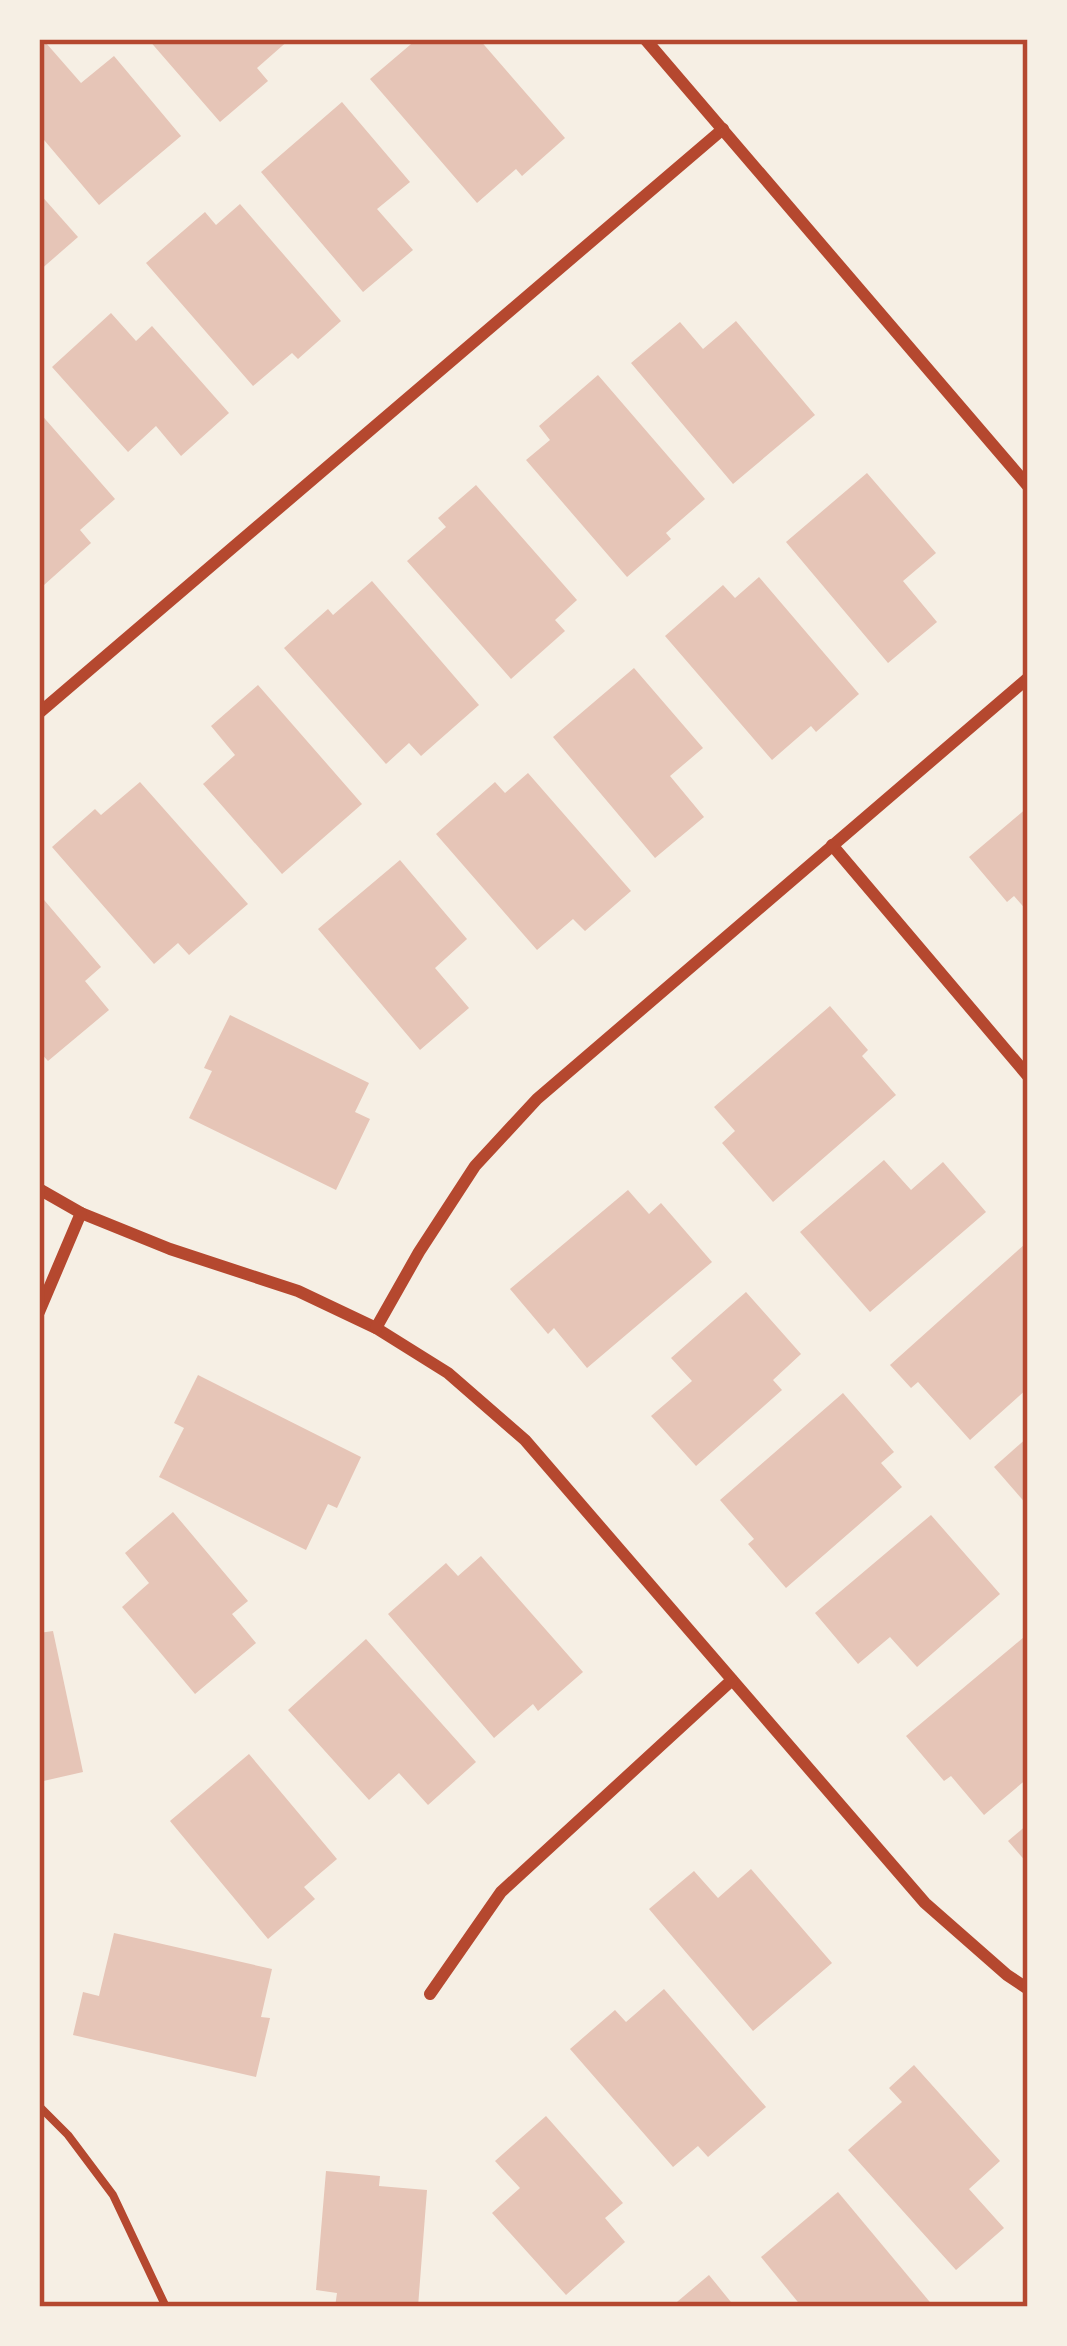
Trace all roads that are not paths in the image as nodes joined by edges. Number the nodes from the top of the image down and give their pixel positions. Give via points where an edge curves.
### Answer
1 (645, 39) edge
2 (722, 129) junction
3 (1028, 486) edge
4 (1028, 677) edge
5 (39, 712) edge
6 (832, 845) junction
7 (1028, 1076) edge
8 (39, 1189) edge
9 (81, 1213) junction
10 (39, 1312) edge
11 (376, 1328) junction
12 (732, 1680) junction
13 (1028, 1989) edge
14 (430, 1994) dead end

1 - 2 street
2 - 3 street
2 - 5 street
4 - 6 street
6 - 7 street
6 - 11 street via 537,1099 475,1166
8 - 9 street
9 - 10 street
9 - 11 street via 298,1291
11 - 12 street via 448,1373 525,1440
12 - 13 street via 925,1903
12 - 14 street via 501,1892

